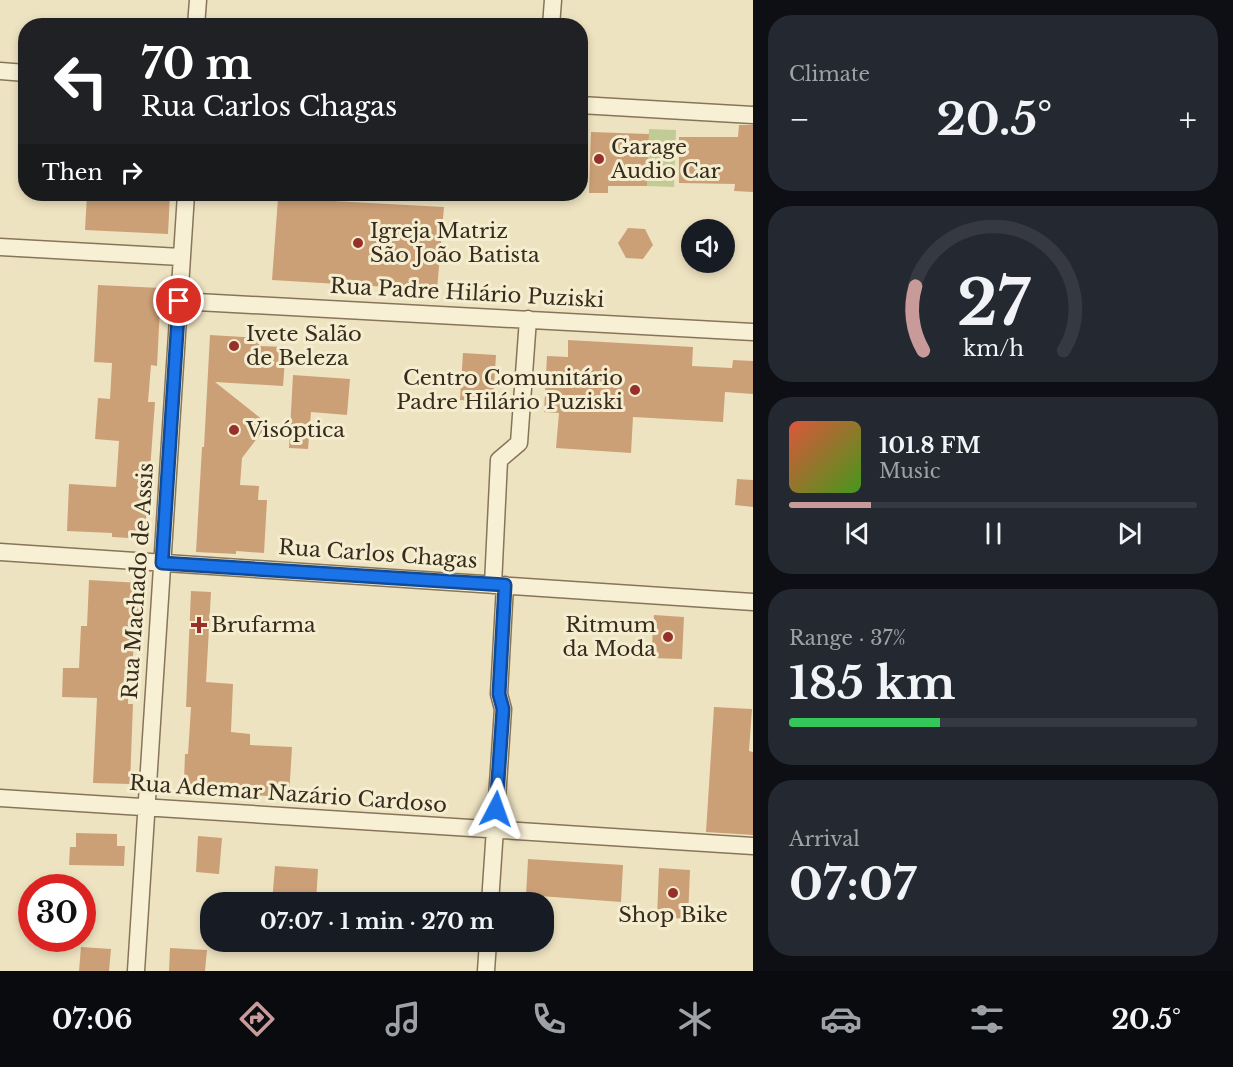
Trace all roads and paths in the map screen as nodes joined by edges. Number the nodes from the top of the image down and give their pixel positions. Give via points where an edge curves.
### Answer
1 (198, 0) edge
2 (553, 0) edge
3 (197, 18) edge
4 (552, 18) edge
5 (0, 71) edge
6 (18, 72) edge
7 (588, 105) edge
8 (753, 115) edge
9 (186, 201) edge
10 (0, 247) edge
11 (182, 258) junction
12 (179, 301) junction
13 (528, 319) junction
14 (753, 332) edge
15 (0, 552) edge
16 (162, 563) junction
17 (499, 585) junction
18 (753, 602) edge
19 (0, 798) edge
20 (146, 808) junction
21 (495, 830) junction
22 (753, 846) edge
23 (491, 892) edge
24 (487, 952) edge
25 (136, 971) edge
26 (486, 971) edge

1 - 3 street
2 - 4 street
5 - 6 street
7 - 8 street
9 - 11 street, Rua Machado de Assis
10 - 11 street
11 - 12 street, Rua Machado de Assis
12 - 13 street, Rua Padre Hilário Puziski
12 - 16 street, Rua Machado de Assis
13 - 14 street, Rua Padre Hilário Puziski
13 - 17 street via 519,443 499,460
15 - 16 street, Rua Carlos Chagas
16 - 17 street, Rua Carlos Chagas
16 - 20 street, Rua Machado de Assis
17 - 18 street, Rua Carlos Chagas
17 - 21 street via 499,694 503,709
19 - 20 street, Rua Ademar Nazário Cardoso
20 - 21 street, Rua Ademar Nazário Cardoso
20 - 25 street, Rua Machado de Assis
21 - 22 street, Rua Ademar Nazário Cardoso
21 - 23 street
24 - 26 street

